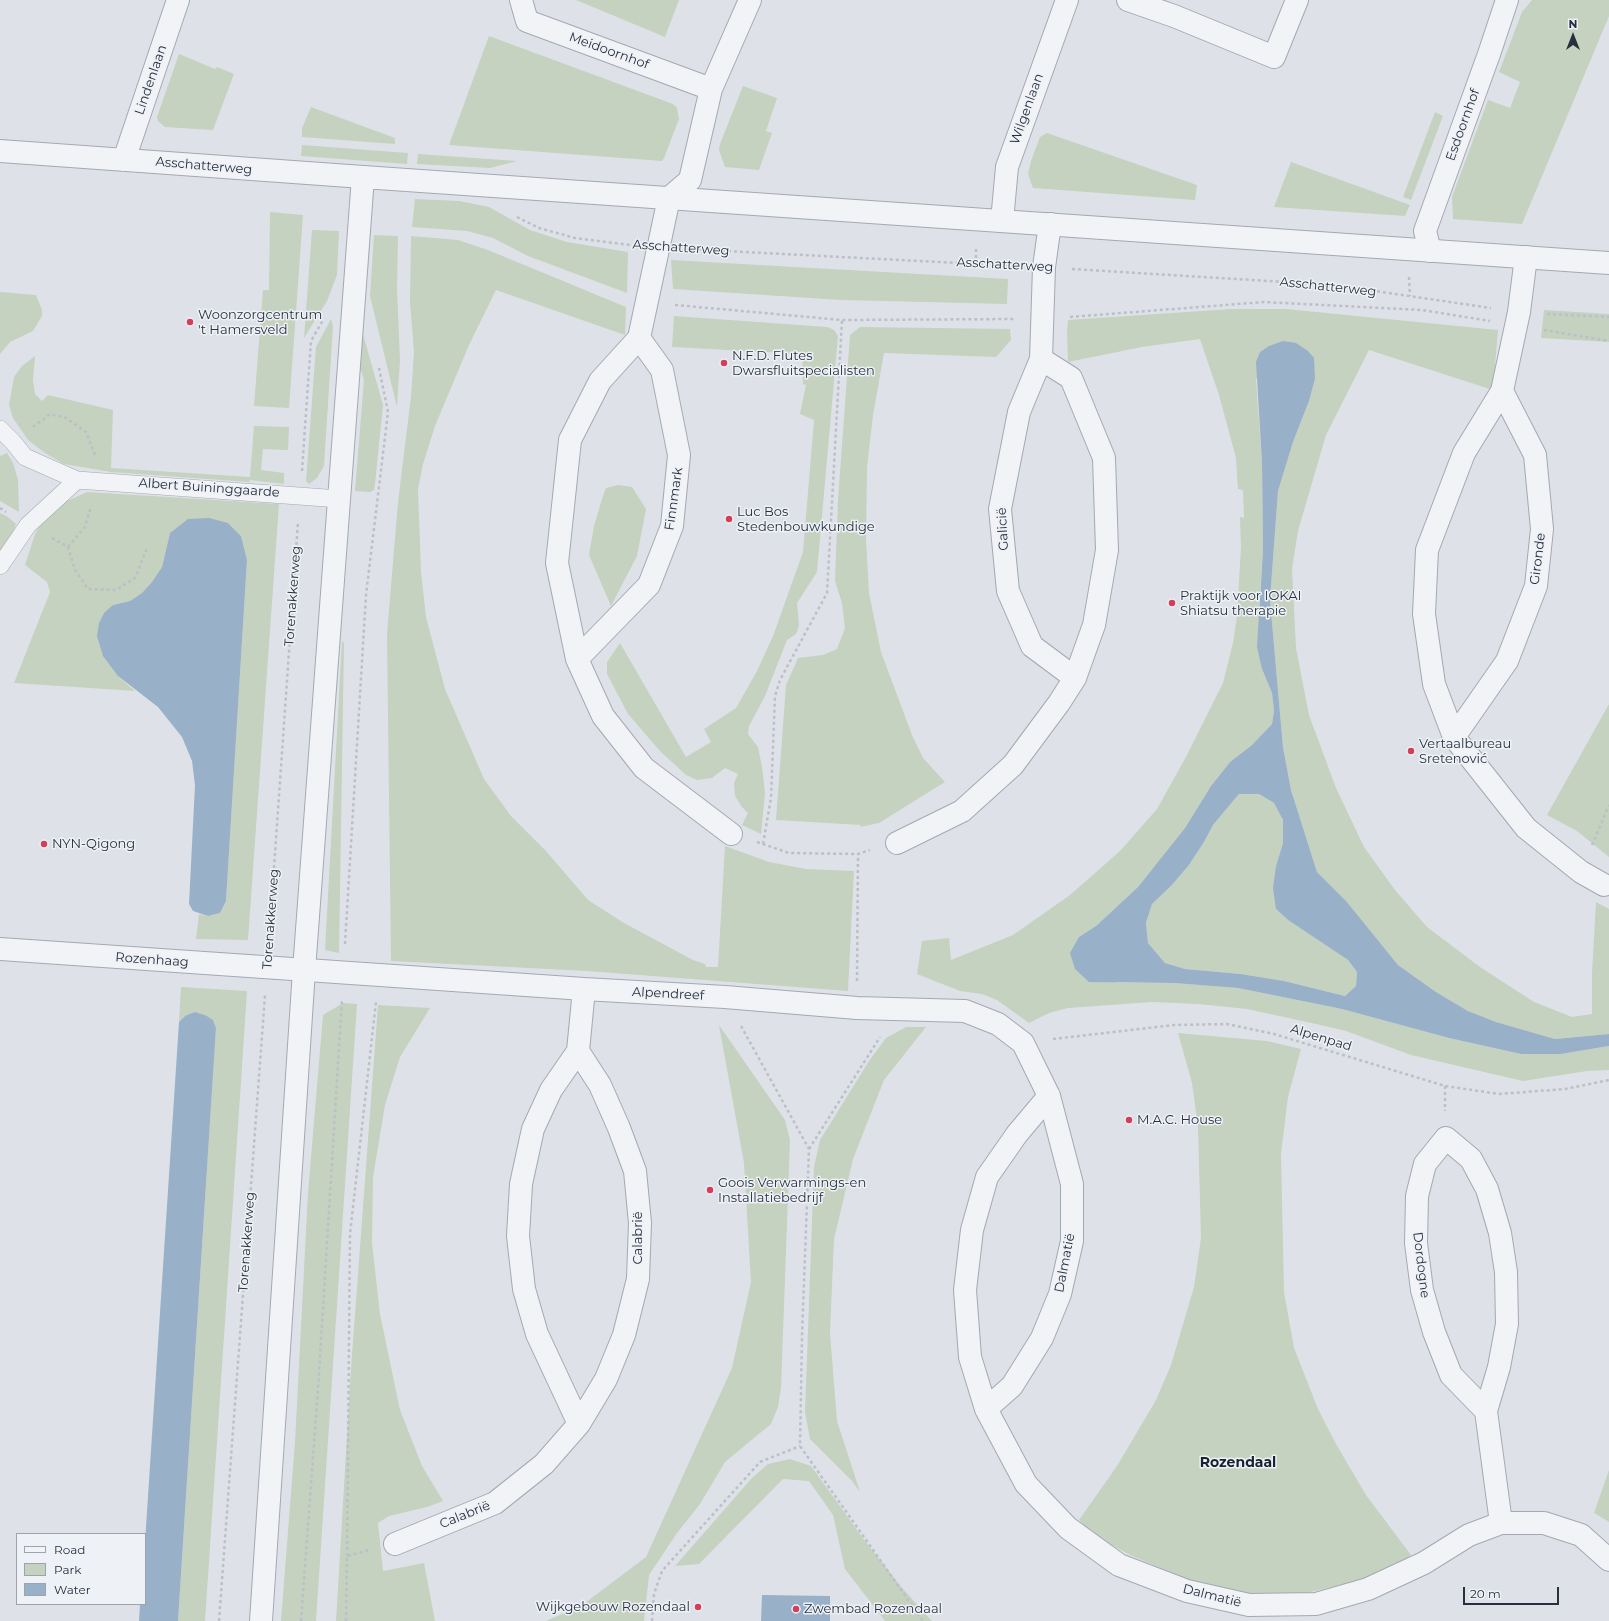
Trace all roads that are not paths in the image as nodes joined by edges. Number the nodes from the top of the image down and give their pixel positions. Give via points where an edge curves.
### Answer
1 (178, 0) edge
2 (521, 0) edge
3 (750, 0) edge
4 (1066, 0) edge
5 (1128, 0) edge
6 (1297, 0) edge
7 (1507, 0) edge
8 (711, 89) junction
9 (0, 151) edge
10 (124, 160) junction
11 (363, 177) junction
12 (669, 198) junction
13 (1002, 221) junction
14 (1050, 224) junction
15 (1430, 251) junction
16 (1526, 257) junction
17 (1609, 263) edge
18 (639, 338) junction
19 (1041, 359) junction
20 (1502, 391) junction
21 (0, 429) edge
22 (77, 480) junction
23 (340, 499) junction
24 (0, 566) edge
25 (577, 659) junction
26 (1075, 678) junction
27 (1454, 737) junction
28 (731, 834) road end
29 (898, 843) road end
30 (1604, 885) dead end
31 (0, 949) edge
32 (304, 970) junction
33 (584, 989) junction
34 (1023, 1043) joint
35 (578, 1052) junction
36 (1049, 1096) junction
37 (986, 1409) junction
38 (1486, 1411) junction
39 (579, 1424) junction
40 (1501, 1523) junction
41 (394, 1544) road end
42 (1609, 1560) edge
43 (262, 1621) edge

1 - 10 street, Lindenlaan
2 - 8 street, Meidoornhof via 526,21
3 - 8 street
4 - 13 street, Wilgenlaan via 1007,167
5 - 6 street via 1274,57
7 - 15 street, Esdoornhof via 1424,232
8 - 12 street via 690,180
9 - 10 street, Asschatterweg
10 - 11 street, Asschatterweg
11 - 12 street, Asschatterweg
11 - 23 street
12 - 13 street, Asschatterweg
12 - 18 street
13 - 14 street, Asschatterweg
14 - 15 street, Asschatterweg
14 - 19 street, Galicië via 1044,267
15 - 16 street, Asschatterweg
16 - 17 street, Asschatterweg
16 - 20 street via 1517,319
18 - 25 street via 600,381 570,440 557,563
18 - 25 street, Finnmark via 662,370 679,455 672,526 649,585
19 - 26 street via 1071,378 1104,458 1107,550 1094,625
19 - 26 street, Galicië via 1019,412 1000,509 1008,591 1032,646
20 - 27 street via 1464,453 1428,550 1424,614 1434,684
20 - 27 street, Gironde via 1535,455 1542,529 1536,586 1507,660
21 - 22 lane, Albert Buininggaarde via 25,457
22 - 23 lane, Albert Buininggaarde
22 - 24 lane via 28,525
23 - 32 street
25 - 28 street via 603,716 644,768
26 - 29 street via 1060,703 1013,765 962,811
27 - 30 street via 1526,828 1581,872
31 - 32 street, Rozenhaag
32 - 33 street, Alpendreef
32 - 43 street
33 - 34 street, Alpendreef via 857,1008 965,1011 998,1024
33 - 35 street
34 - 36 street, Dalmatië
35 - 39 street via 551,1090 533,1129 521,1184 518,1236 524,1289 537,1334
35 - 39 street, Calabrië via 600,1085 635,1171 640,1223 638,1279 624,1335 606,1379
36 - 37 street, Dalmatië via 1017,1134 987,1177 972,1230 965,1290 970,1357
36 - 37 street, Dalmatië via 1072,1184 1072,1241 1060,1294 1042,1338 1012,1386
37 - 40 street, Dalmatië via 1026,1484 1074,1532 1119,1565 1187,1591 1249,1605 1316,1604 1368,1589 1424,1563 1469,1535
38 - 38 street, Dordogne via 1499,1367 1507,1324 1506,1272 1500,1233 1487,1189 1471,1159 1446,1138 1425,1164 1417,1196 1416,1243 1422,1290 1434,1332 1451,1375
38 - 40 street, Dordogne
39 - 41 street, Calabrië via 544,1464 495,1502
40 - 42 street via 1544,1524 1581,1535

